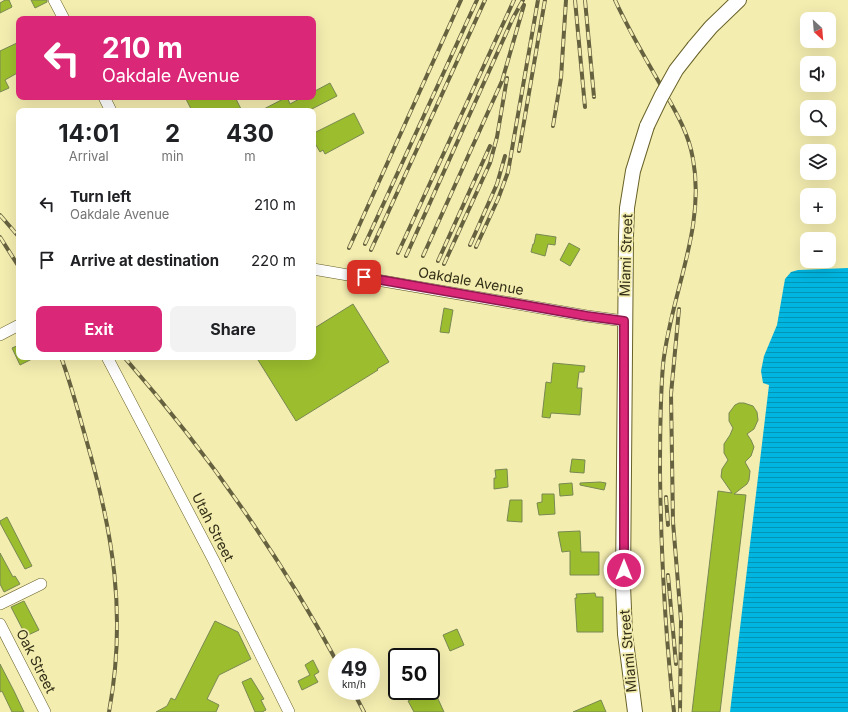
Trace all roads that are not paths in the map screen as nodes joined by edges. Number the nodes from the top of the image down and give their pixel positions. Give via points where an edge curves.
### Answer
1 (54, 0) edge
2 (739, 0) edge
3 (62, 16) edge
4 (316, 270) edge
5 (624, 321) junction
6 (16, 327) edge
7 (0, 335) edge
8 (110, 360) edge
9 (41, 584) dead end
10 (0, 604) edge
11 (0, 624) edge
12 (45, 712) edge
13 (289, 712) edge
14 (635, 712) edge

1 - 3 street
2 - 5 main road, Miami Street, bridge via 711,27 676,70 648,126 633,171 627,208
4 - 5 street, Oakdale Avenue
5 - 14 main road, Miami Street via 623,585 625,634
6 - 7 street
8 - 13 street, Utah Street
9 - 10 street
11 - 12 street, Oak Street

